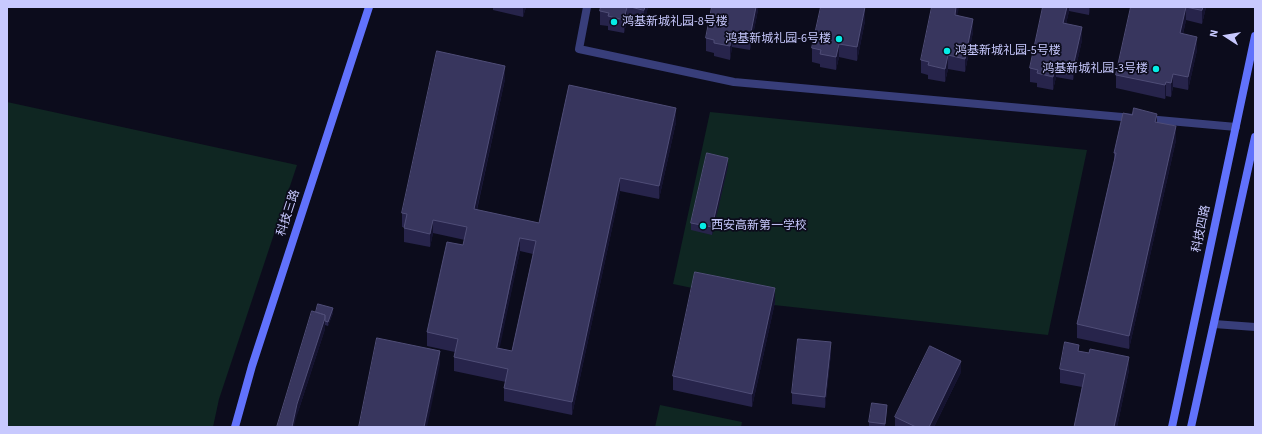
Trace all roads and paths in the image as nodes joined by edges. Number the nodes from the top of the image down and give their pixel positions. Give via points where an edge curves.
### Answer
1 (369, 7) edge
2 (587, 7) edge
3 (1255, 36) edge
4 (1236, 127) junction
5 (1255, 137) edge
6 (1214, 324) junction
7 (1255, 327) edge
8 (235, 427) edge
9 (1172, 427) edge
10 (1191, 427) edge

1 - 8 street, 科技三路 via 252,366
2 - 4 street via 579,49 734,82
3 - 4 street, 科技四路
4 - 9 street, 科技四路
5 - 6 street
6 - 7 street
6 - 10 street

